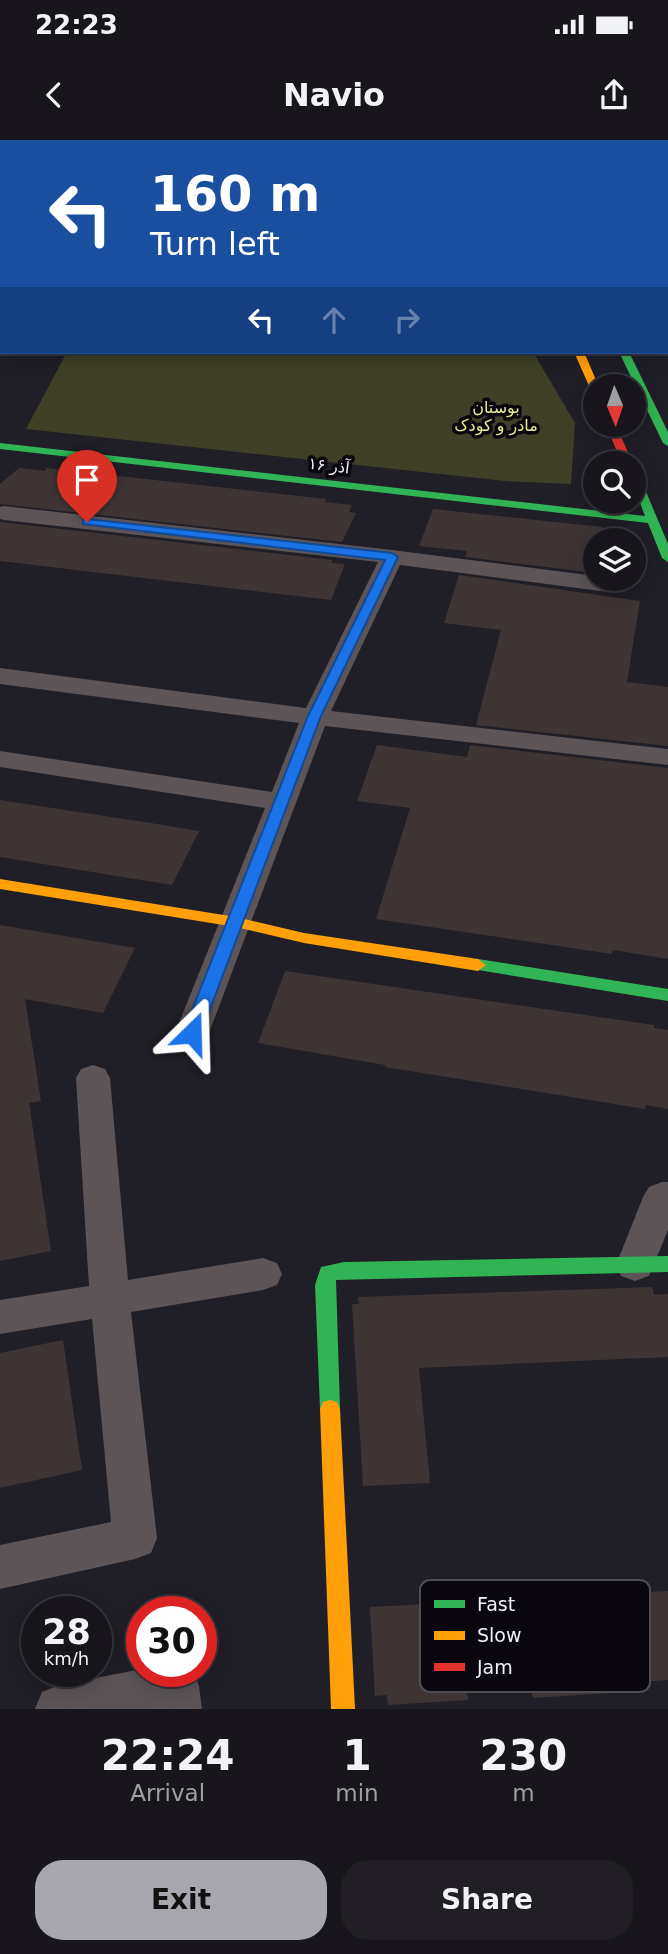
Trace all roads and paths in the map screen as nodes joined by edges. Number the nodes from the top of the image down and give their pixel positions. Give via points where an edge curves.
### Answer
1 (580, 354) edge
2 (625, 354) edge
3 (589, 374) edge
4 (666, 434) edge
5 (0, 446) edge
6 (646, 503) edge
7 (4, 513) dead end
8 (653, 520) junction
9 (392, 557) junction
10 (668, 558) edge
11 (583, 582) edge
12 (0, 676) edge
13 (315, 716) junction
14 (668, 757) edge
15 (0, 759) edge
16 (281, 802) junction
17 (0, 884) edge
18 (236, 922) junction
19 (668, 995) edge
20 (192, 1033) dead end
21 (93, 1078) dead end
22 (668, 1197) edge
23 (651, 1264) edge
24 (263, 1274) dead end
25 (110, 1298) junction
26 (0, 1317) edge
27 (0, 1567) edge
28 (59, 1709) edge
29 (178, 1709) edge
30 (343, 1709) edge

1 - 3 street
2 - 4 street
5 - 8 street, ۱۶ آذر
6 - 8 street
7 - 9 street
8 - 10 street
9 - 11 street
9 - 13 street
12 - 13 street
13 - 14 street
13 - 16 street
15 - 16 street
16 - 18 street
17 - 18 street
18 - 19 street via 304,938
18 - 20 street
21 - 25 street
22 - 23 street via 662,1197
23 - 30 street via 328,1273
24 - 25 street
25 - 26 street
25 - 27 street via 135,1538
28 - 29 street via 175,1686

